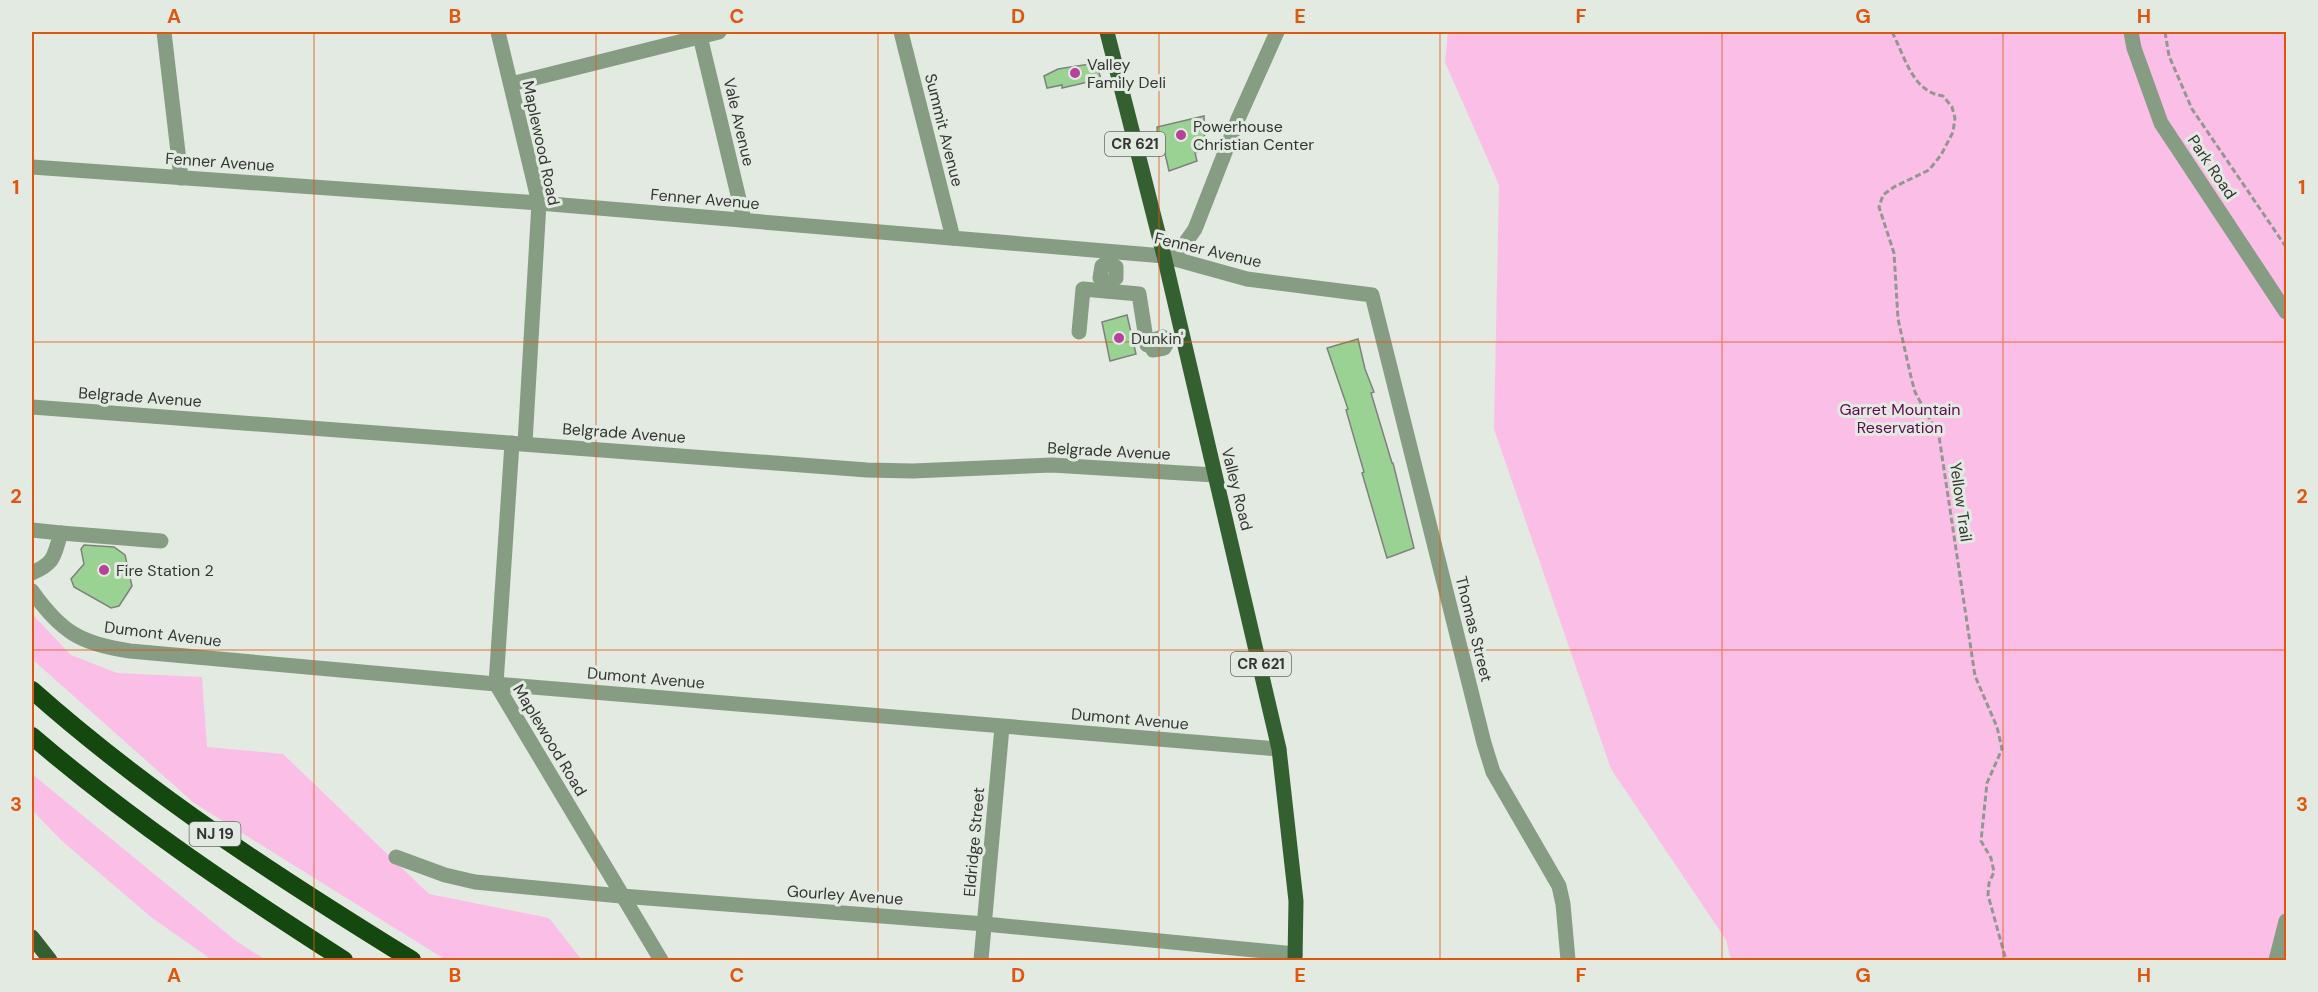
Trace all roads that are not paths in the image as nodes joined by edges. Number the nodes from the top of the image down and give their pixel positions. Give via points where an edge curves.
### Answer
1 (164, 32) edge
2 (498, 32) edge
3 (719, 32) edge
4 (901, 32) edge
5 (1107, 32) edge
6 (1277, 32) edge
7 (2131, 32) edge
8 (700, 34) edge
9 (511, 84) junction
10 (32, 167) edge
11 (181, 178) junction
12 (539, 203) junction
13 (744, 220) junction
14 (953, 238) junction
15 (1164, 256) junction
16 (1109, 257) junction
17 (1108, 287) junction
18 (1371, 295) joint
19 (2286, 312) edge
20 (1079, 332) dead end
21 (1175, 340) junction
22 (32, 407) edge
23 (519, 443) junction
24 (1215, 475) junction
25 (32, 530) edge
26 (61, 533) junction
27 (161, 541) dead end
28 (32, 573) edge
29 (32, 591) edge
30 (496, 684) junction
31 (32, 690) edge
32 (1002, 727) junction
33 (32, 736) edge
34 (1279, 749) junction
35 (396, 857) dead end
36 (621, 896) junction
37 (2286, 921) edge
38 (985, 924) junction
39 (32, 937) edge
40 (1295, 957) edge
41 (48, 960) edge
42 (344, 960) edge
43 (412, 960) edge
44 (661, 960) edge
45 (981, 960) edge
46 (1568, 960) edge
47 (2276, 960) edge

1 - 11 street
2 - 9 street, Maplewood Road
3 - 8 street
4 - 14 street, Summit Avenue
5 - 15 main road, Valley Road / CR 621
6 - 15 street via 1196,229 1183,246
7 - 19 street, Park Road via 2161,123
8 - 9 street
8 - 13 street, Vale Avenue
9 - 12 street, Maplewood Road
10 - 11 street, Fenner Avenue
11 - 12 street, Fenner Avenue
12 - 13 street, Fenner Avenue
12 - 23 street, Maplewood Road
13 - 14 street, Fenner Avenue
14 - 16 street, Fenner Avenue
15 - 16 street, Fenner Avenue
15 - 18 street, Fenner Avenue via 1247,279
15 - 21 main road, Valley Road / CR 621
16 - 17 street via 1100,278
17 - 20 street via 1083,289
17 - 21 street via 1139,294 1147,345 1154,350
18 - 46 street, Thomas Street via 1484,743 1493,772 1559,886
21 - 24 main road, Valley Road / CR 621
22 - 23 street, Belgrade Avenue
23 - 24 street, Belgrade Avenue via 867,470 1052,465
23 - 30 street, Maplewood Road
24 - 34 main road, Valley Road / CR 621
25 - 26 street
26 - 27 street
26 - 28 street via 52,561
29 - 30 street, Dumont Avenue via 56,621 76,637 100,647
30 - 32 street, Dumont Avenue
30 - 36 street, Maplewood Road
31 - 43 highway, NJ 19 via 101,750 188,815
32 - 34 street, Dumont Avenue
32 - 38 street, Eldridge Street
33 - 42 highway, NJ 19 via 179,852
34 - 40 main road, Valley Road / CR 621 via 1296,901
35 - 36 street, Gourley Avenue via 475,882
36 - 38 street, Gourley Avenue
36 - 44 street, Maplewood Road
37 - 47 street
38 - 40 street, Gourley Avenue
38 - 45 street, Eldridge Street
39 - 41 main road

